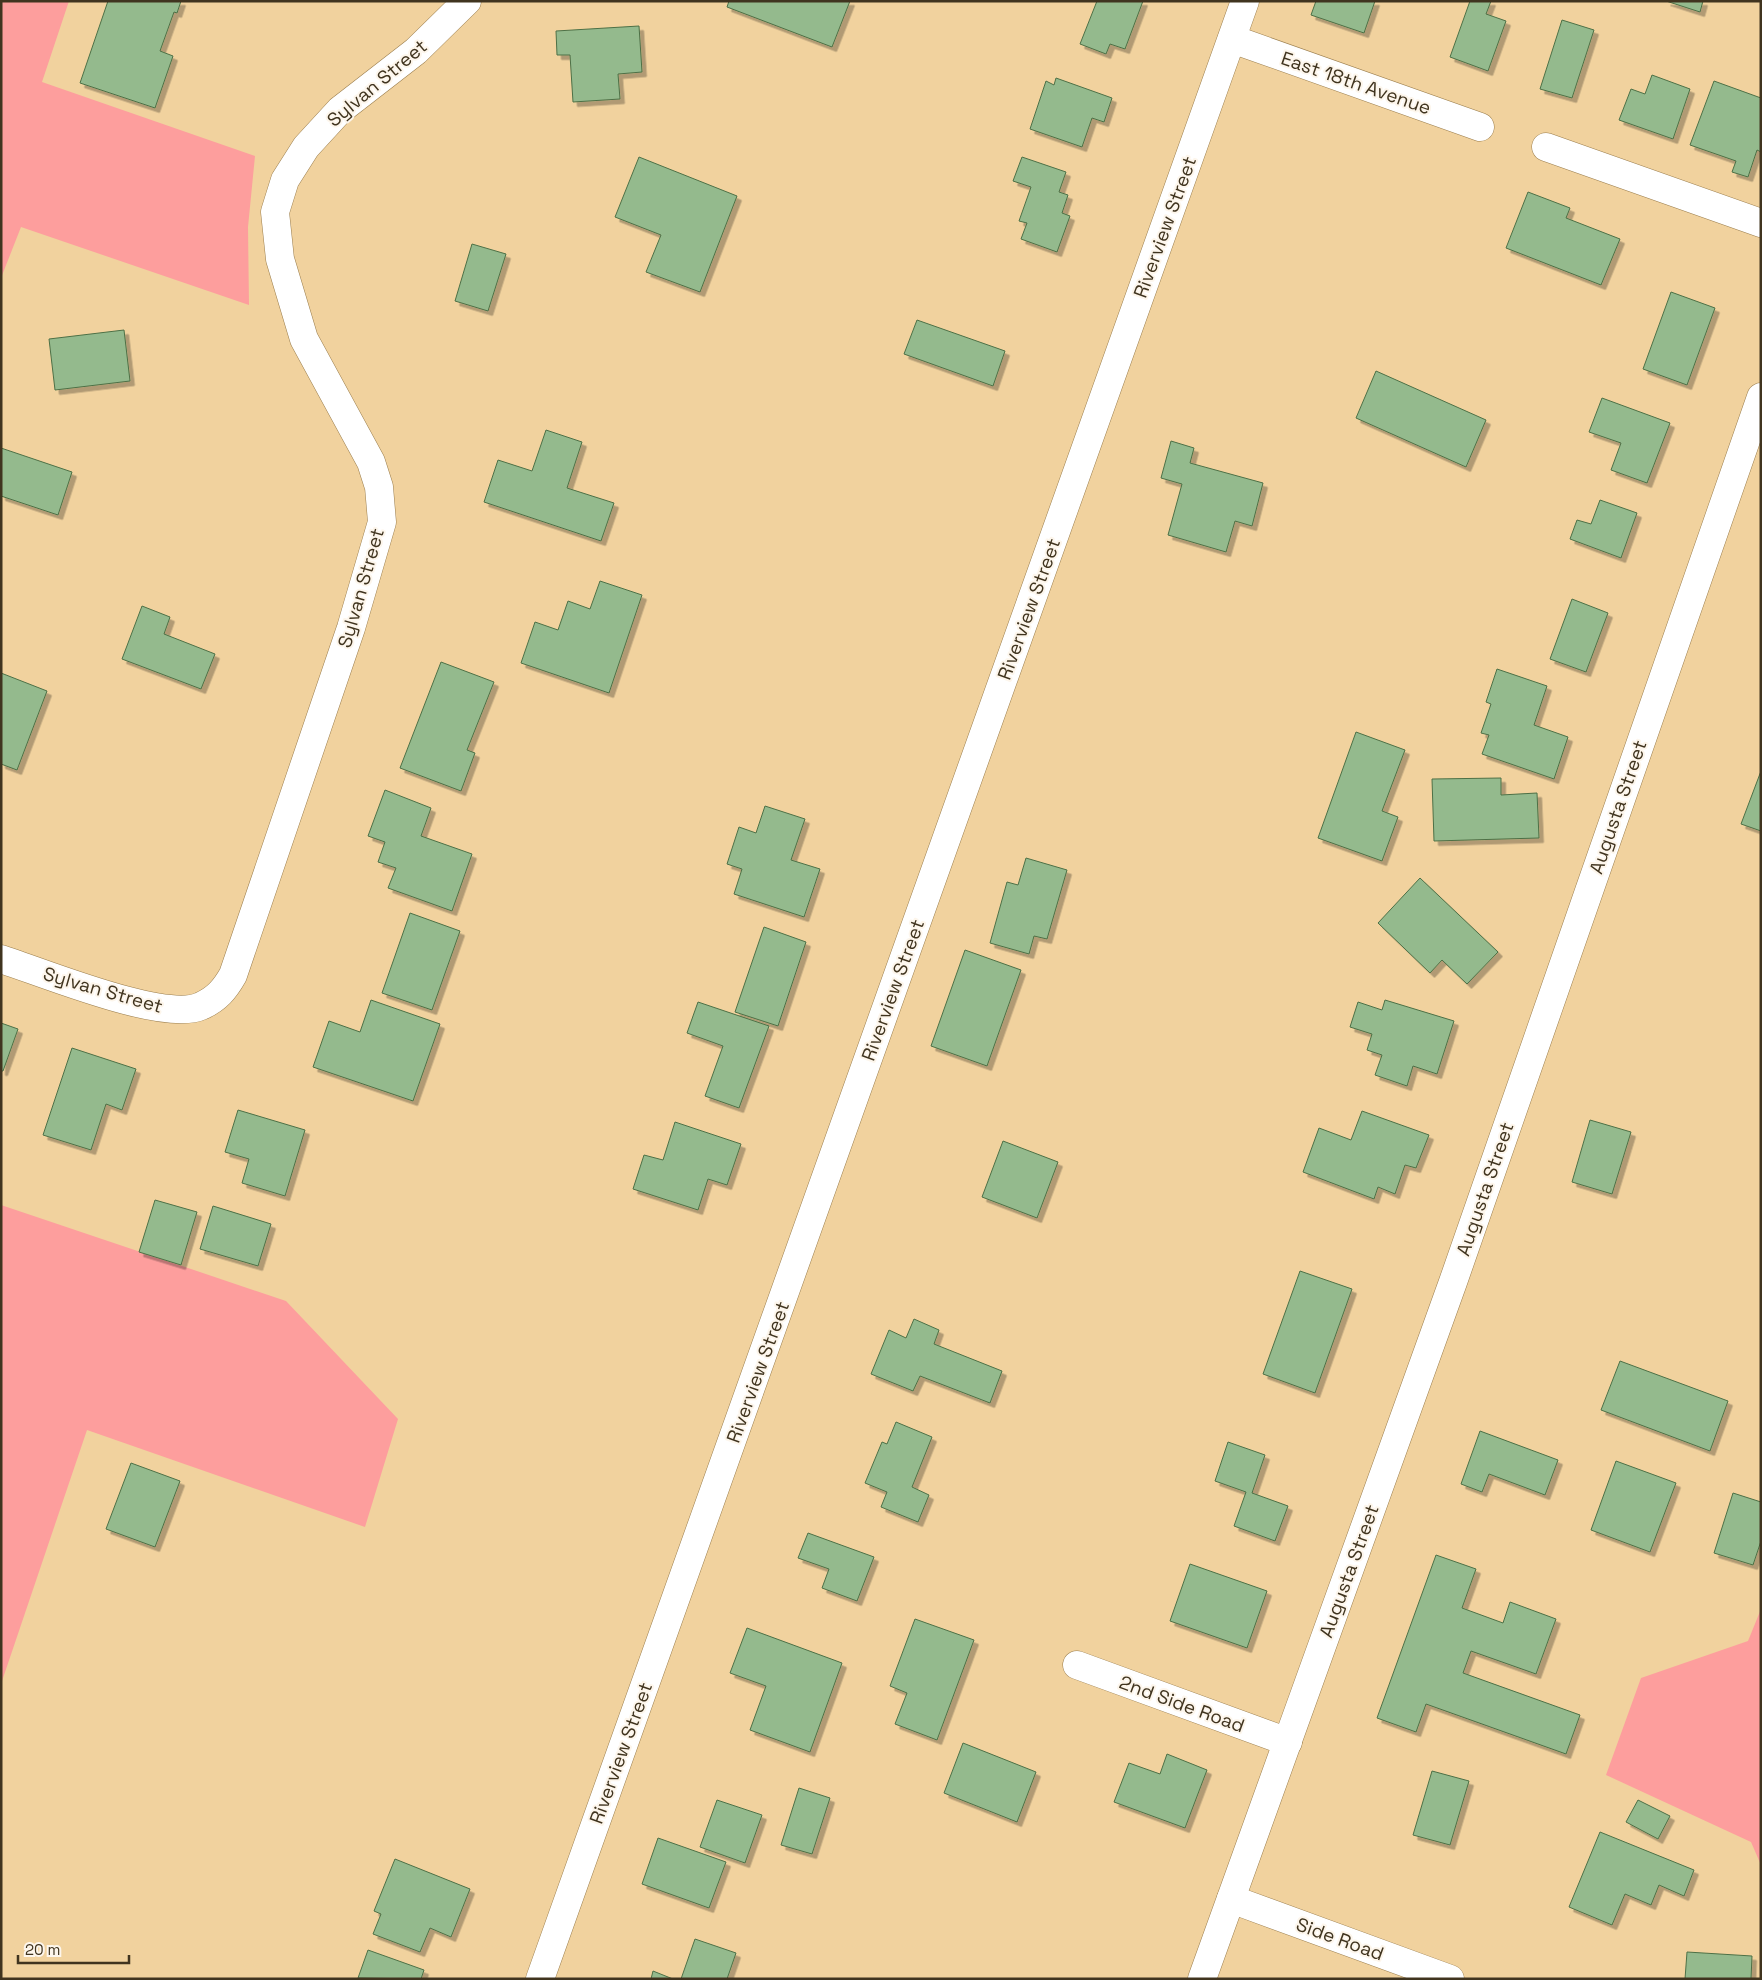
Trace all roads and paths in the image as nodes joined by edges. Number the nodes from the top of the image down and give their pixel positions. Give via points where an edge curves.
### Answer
1 (467, 1) edge
2 (1245, 1) edge
3 (1232, 39) junction
4 (1480, 127) dead end
5 (1546, 148) dead end
6 (1761, 223) edge
7 (1761, 397) edge
8 (1, 959) edge
9 (1077, 1665) dead end
10 (1288, 1742) junction
11 (1231, 1899) junction
12 (540, 1979) edge
13 (1202, 1979) edge
14 (1450, 1979) edge

1 - 8 street, Sylvan Street via 416,51 340,110 306,146 285,180 275,212 280,259 304,339 371,462 379,487 382,522 351,628 233,975 222,993 200,1007 176,1010 130,1001
2 - 3 street, Riverview Street
3 - 4 street, East 18th Avenue
3 - 12 street, Riverview Street
5 - 6 street
7 - 10 street, Augusta Street via 1455,1275
9 - 10 street, 2nd Side Road
10 - 11 street, Augusta Street
11 - 13 street, Augusta Street
11 - 14 street, Side Road

